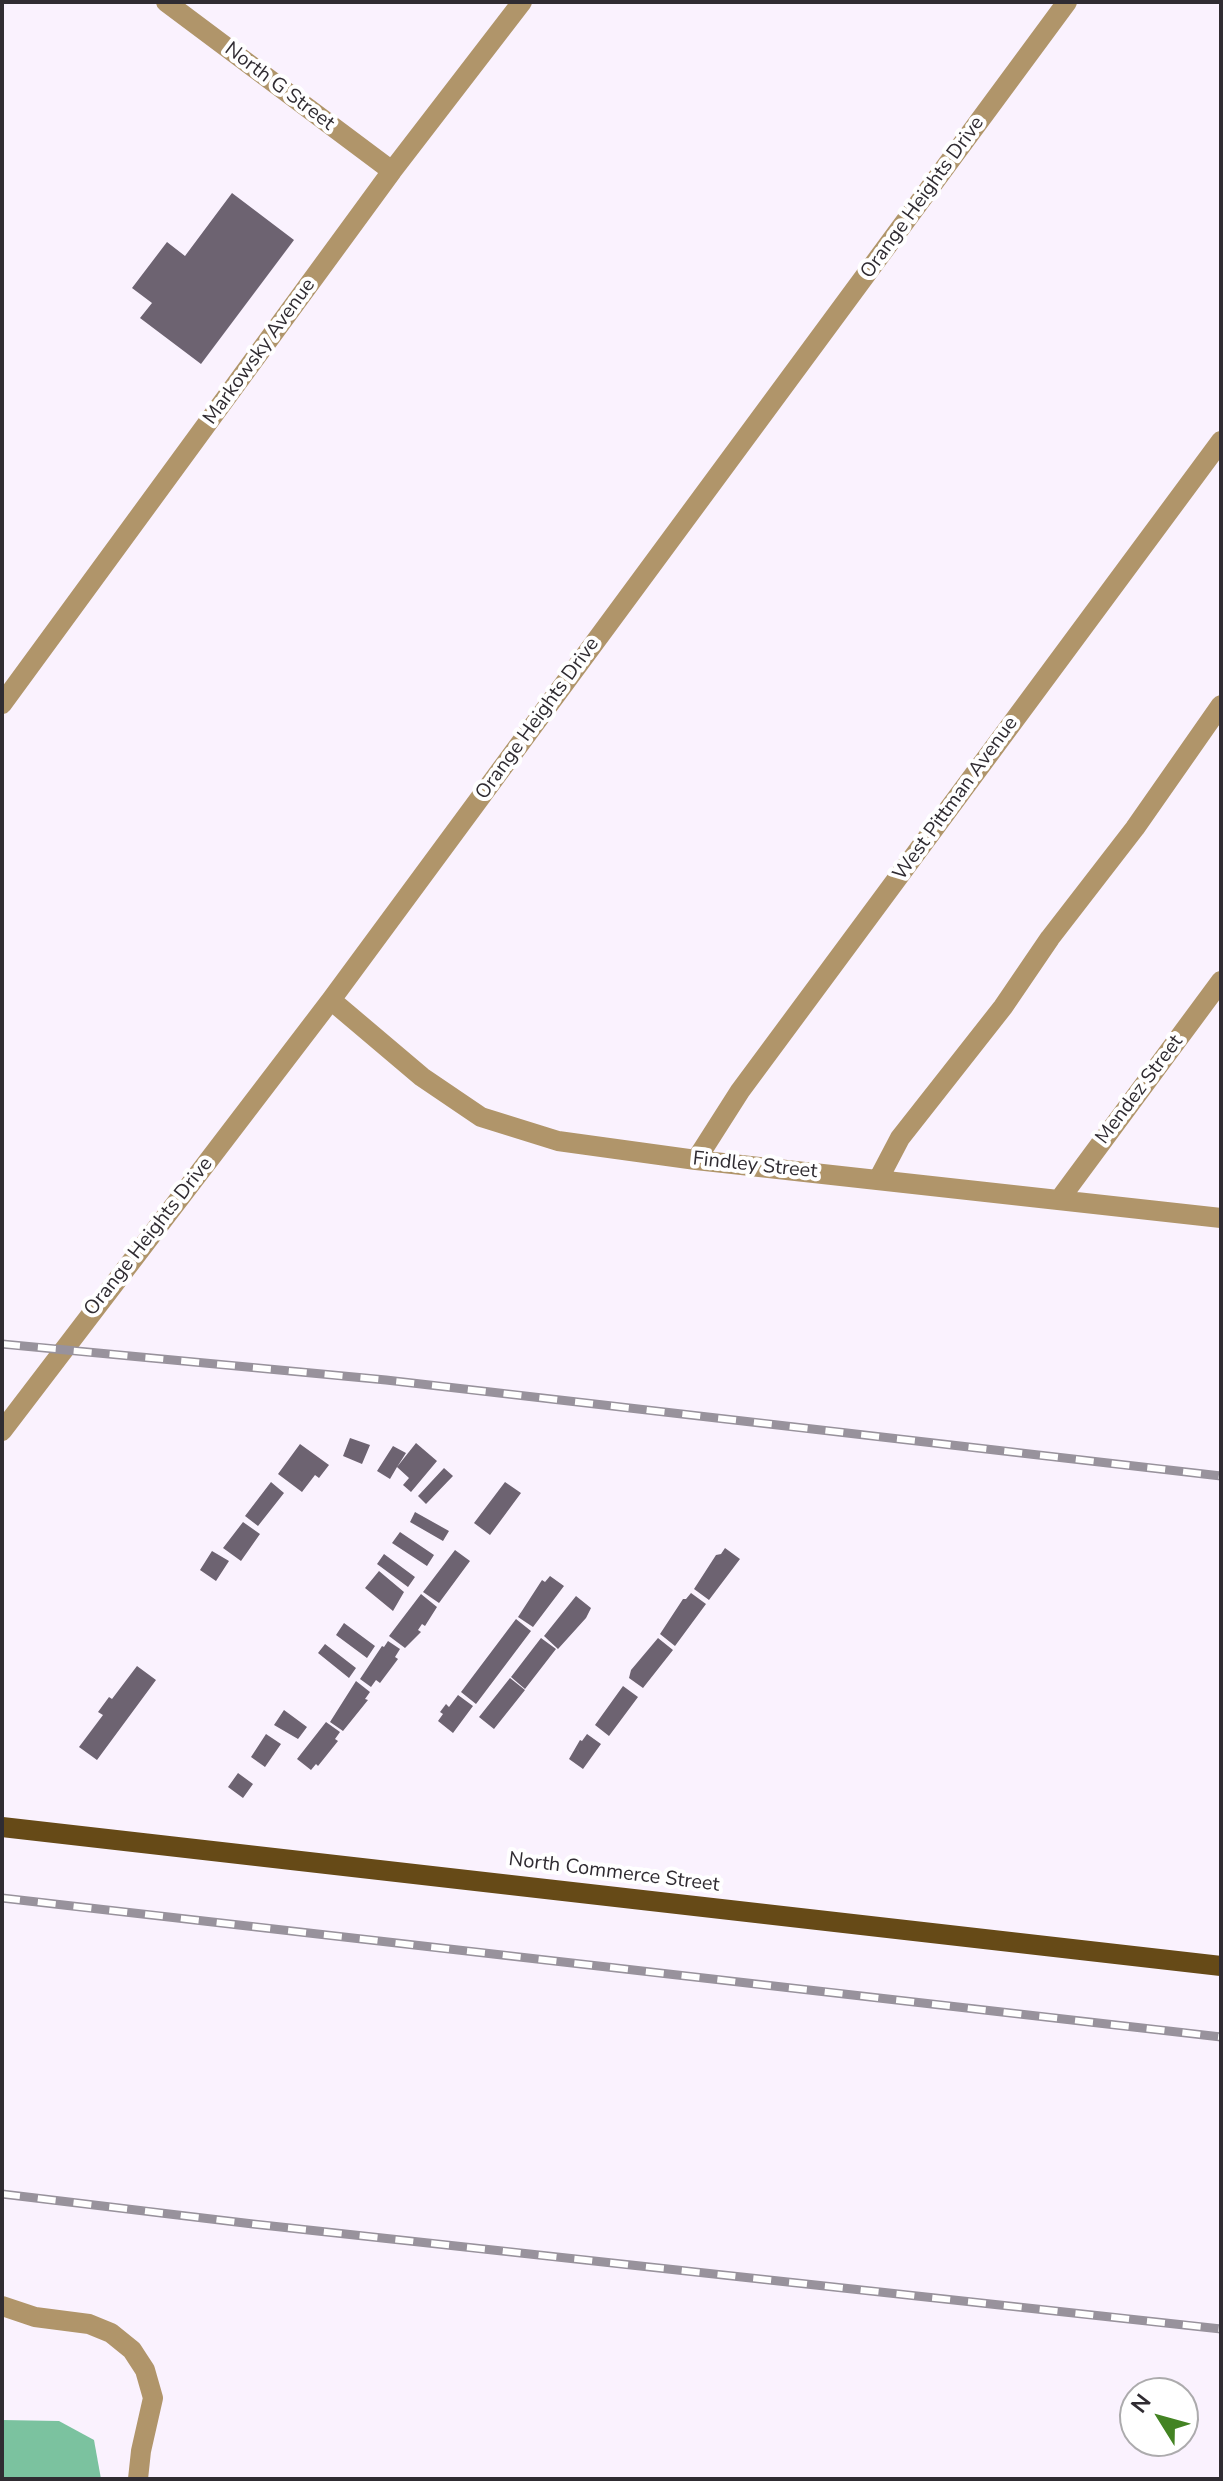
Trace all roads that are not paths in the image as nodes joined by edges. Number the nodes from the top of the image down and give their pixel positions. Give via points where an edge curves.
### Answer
1 (166, 2) edge
2 (522, 2) edge
3 (1067, 2) edge
4 (392, 171) junction
5 (1221, 441) edge
6 (2, 704) edge
7 (1221, 705) edge
8 (1221, 981) edge
9 (331, 1000) junction
10 (696, 1160) junction
11 (878, 1180) junction
12 (1059, 1200) junction
13 (1221, 1218) edge
14 (2, 1431) edge
15 (2, 1827) edge
16 (1221, 1966) edge
17 (2, 2306) edge
18 (138, 2479) edge

1 - 4 street, North G Street
2 - 4 street, Markowsky Avenue
3 - 9 street, Orange Heights Drive
4 - 6 street, Markowsky Avenue
5 - 10 street, West Pittman Avenue via 740,1091
7 - 11 street via 1003,1007 900,1138
8 - 12 street, Mendez Street
9 - 10 street, Findley Street via 422,1077 481,1117 558,1141
9 - 14 street, Orange Heights Drive
10 - 11 street, Findley Street
11 - 12 street, Findley Street
12 - 13 street, Findley Street
15 - 16 main road, North Commerce Street
17 - 18 street via 35,2317 89,2324 132,2350 153,2398

